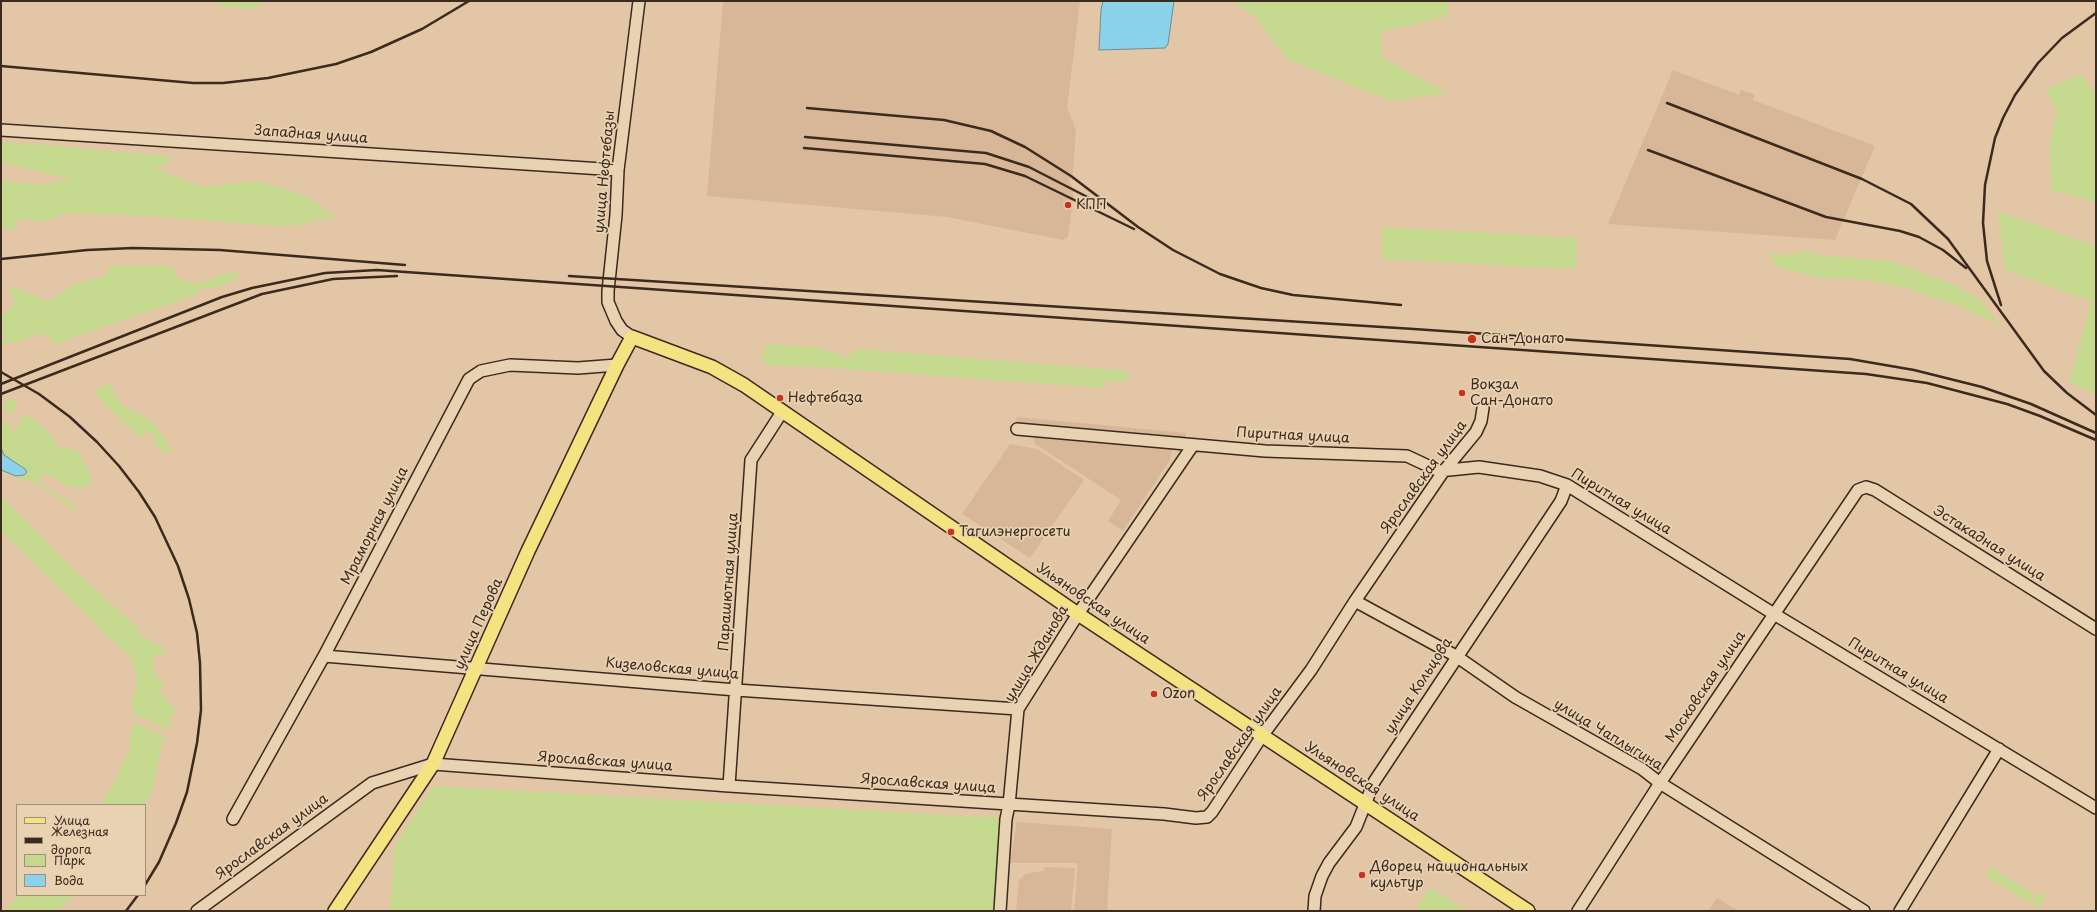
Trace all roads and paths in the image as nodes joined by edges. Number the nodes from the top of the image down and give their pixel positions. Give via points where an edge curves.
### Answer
1 (639, 1) edge
2 (1, 130) edge
3 (618, 170) junction
4 (632, 337) junction
5 (617, 365) junction
6 (1483, 408) dead end
7 (782, 412) junction
8 (1017, 429) dead end
9 (1193, 446) junction
10 (1444, 472) junction
11 (1566, 485) junction
12 (1866, 487) joint
13 (1355, 601) junction
14 (1078, 614) junction
15 (1774, 614) junction
16 (2096, 629) edge
17 (324, 656) junction
18 (1456, 656) junction
19 (477, 668) junction
20 (736, 690) junction
21 (1018, 708) junction
22 (1262, 736) junction
23 (1999, 749) junction
24 (433, 764) junction
25 (1660, 784) junction
26 (729, 786) junction
27 (1365, 804) junction
28 (1009, 805) junction
29 (2096, 808) edge
30 (233, 819) dead end
31 (197, 911) edge
32 (335, 911) edge
33 (1000, 911) edge
34 (1314, 911) edge
35 (1528, 911) edge
36 (1578, 911) edge
37 (1864, 911) edge
38 (1900, 911) edge

1 - 3 street, улица Нефтебазы
2 - 3 street, Западная улица
3 - 4 street, улица Нефтебазы via 608,302 622,330
4 - 5 main road, улица Перова
4 - 7 main road, Ульяновская улица via 712,367 744,385
5 - 17 street, Мраморная улица via 578,368 510,365 472,375
5 - 19 main road, улица Перова via 528,551
6 - 10 street, Ярославская улица via 1476,432
7 - 14 main road, Ульяновская улица
7 - 20 street, Парашютная улица via 751,460
8 - 9 street, Пиритная улица
9 - 10 street, Пиритная улица via 1407,456
9 - 14 street, улица Жданова
10 - 11 street, Пиритная улица via 1479,467 1540,476
10 - 13 street, Ярославская улица
11 - 15 street, Пиритная улица
11 - 18 street, улица Кольцова via 1561,501
12 - 15 street, Московская улица via 1854,494
12 - 16 street, Эстакадная улица
13 - 18 street, улица Чаплыгина
13 - 22 street, Ярославская улица via 1311,670
14 - 21 street, улица Жданова
14 - 22 main road, Ульяновская улица
15 - 23 street, Пиритная улица
15 - 25 street, Московская улица
17 - 19 street, Кизеловская улица
17 - 30 street, Мраморная улица
18 - 25 street, улица Чаплыгина via 1515,697 1642,769
18 - 27 street, улица Кольцова via 1374,782
19 - 20 street, Кизеловская улица
19 - 24 main road, улица Перова
20 - 21 street, Кизеловская улица
20 - 26 street, Парашютная улица
21 - 28 street, улица Жданова
22 - 27 main road, Ульяновская улица
22 - 28 street, Ярославская улица via 1207,817
23 - 29 street, Пиритная улица
23 - 38 street
24 - 26 street, Ярославская улица
24 - 31 street, Ярославская улица via 372,783
24 - 32 main road, улица Перова
25 - 36 street, Московская улица
25 - 37 street, улица Чаплыгина
26 - 28 street, Ярославская улица
27 - 34 street, улица Кольцова via 1356,827 1322,876 1315,896
27 - 35 main road, Ульяновская улица
28 - 33 street, улица Жданова

